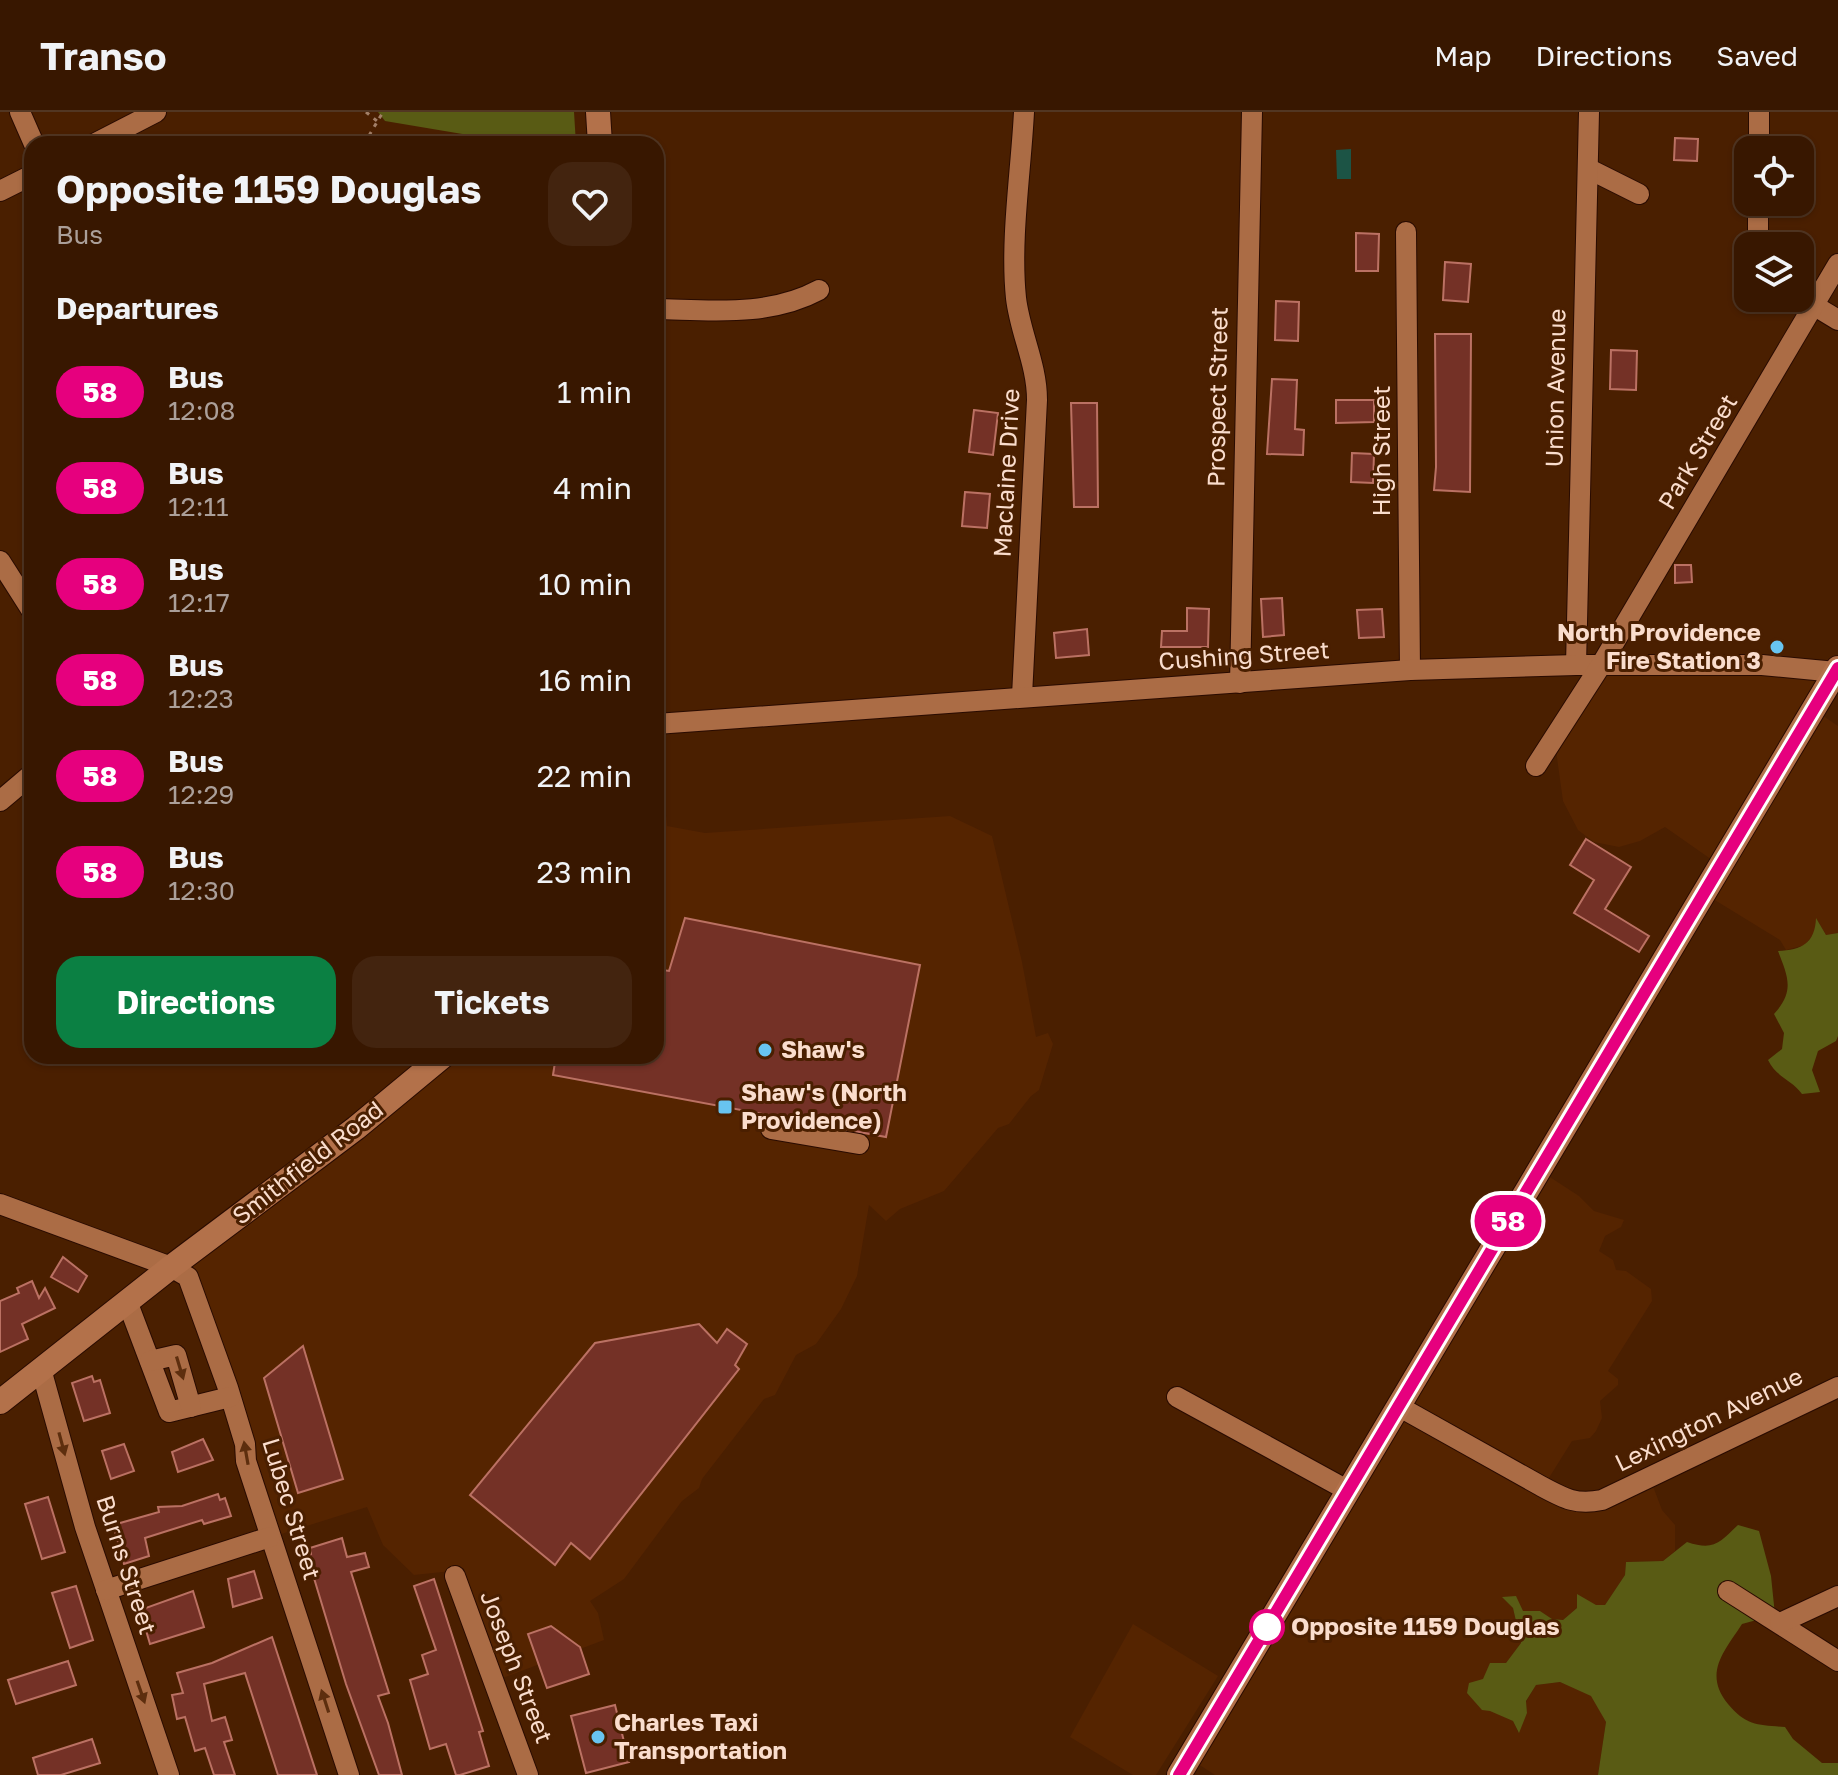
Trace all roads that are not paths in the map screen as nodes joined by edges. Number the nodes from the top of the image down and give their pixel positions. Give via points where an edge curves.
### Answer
1 (20, 112) edge
2 (156, 112) edge
3 (598, 112) edge
4 (1024, 112) edge
5 (1252, 112) edge
6 (1589, 112) edge
7 (1759, 112) edge
8 (30, 136) edge
9 (110, 136) edge
10 (600, 136) edge
11 (1759, 136) edge
12 (1589, 169) junction
13 (24, 179) edge
14 (0, 191) edge
15 (1639, 194) dead end
16 (1406, 232) dead end
17 (1838, 264) edge
18 (819, 290) dead end
19 (1814, 293) edge
20 (1814, 305) edge
21 (664, 309) edge
22 (1801, 312) edge
23 (1838, 320) edge
24 (0, 561) edge
25 (24, 598) edge
26 (1576, 665) junction
27 (1601, 665) junction
28 (1410, 670) junction
29 (1837, 670) edge
30 (1240, 683) junction
31 (1022, 696) junction
32 (664, 724) edge
33 (1536, 766) dead end
34 (24, 781) edge
35 (0, 801) edge
36 (433, 1064) edge
37 (771, 1129) dead end
38 (859, 1144) dead end
39 (0, 1204) edge
40 (171, 1267) junction
41 (127, 1301) junction
42 (41, 1369) junction
43 (1838, 1387) edge
44 (230, 1397) junction
45 (1177, 1397) dead end
46 (0, 1402) edge
47 (1398, 1406) junction
48 (1347, 1490) junction
49 (270, 1537) junction
50 (455, 1576) dead end
51 (106, 1590) junction
52 (1728, 1591) dead end
53 (1838, 1596) edge
54 (1780, 1623) junction
55 (1838, 1661) edge
56 (169, 1775) edge
57 (349, 1775) edge
58 (528, 1775) edge
59 (1179, 1775) edge

1 - 8 street
2 - 9 street
3 - 10 main road
4 - 31 street, Maclaine Drive via 1016,300 1037,378 1037,400
5 - 30 street, Prospect Street
6 - 12 street, Union Avenue
7 - 11 street
12 - 15 street
12 - 26 street, Union Avenue
13 - 14 street
16 - 28 street, High Street
17 - 19 street, Park Street
18 - 21 street via 767,308
20 - 23 street
22 - 27 street, Park Street
24 - 25 street
26 - 27 street, Cushing Street
26 - 28 street, Cushing Street
27 - 29 street, Cushing Street
27 - 33 street, Park Street
28 - 30 street, Cushing Street
29 - 47 main road
30 - 31 street, Cushing Street
31 - 32 street, Cushing Street
34 - 35 street
36 - 40 main road, Smithfield Road
37 - 38 street
39 - 40 street
40 - 41 main road, Smithfield Road
40 - 44 street, Lubec Street via 188,1277
41 - 42 main road, Smithfield Road
41 -> 44 street via 169,1412
42 - 46 main road, Smithfield Road
42 -> 51 street, Burns Street
43 - 47 street, Lexington Avenue via 1602,1500 1583,1503 1564,1498
49 -> 44 street, Lubec Street
45 - 48 street
47 - 48 main road
48 - 59 main road
49 - 51 street
57 -> 49 street, Lubec Street
50 - 58 street, Joseph Street
51 -> 56 street, Burns Street
52 - 54 street
53 - 54 street
54 - 55 street

